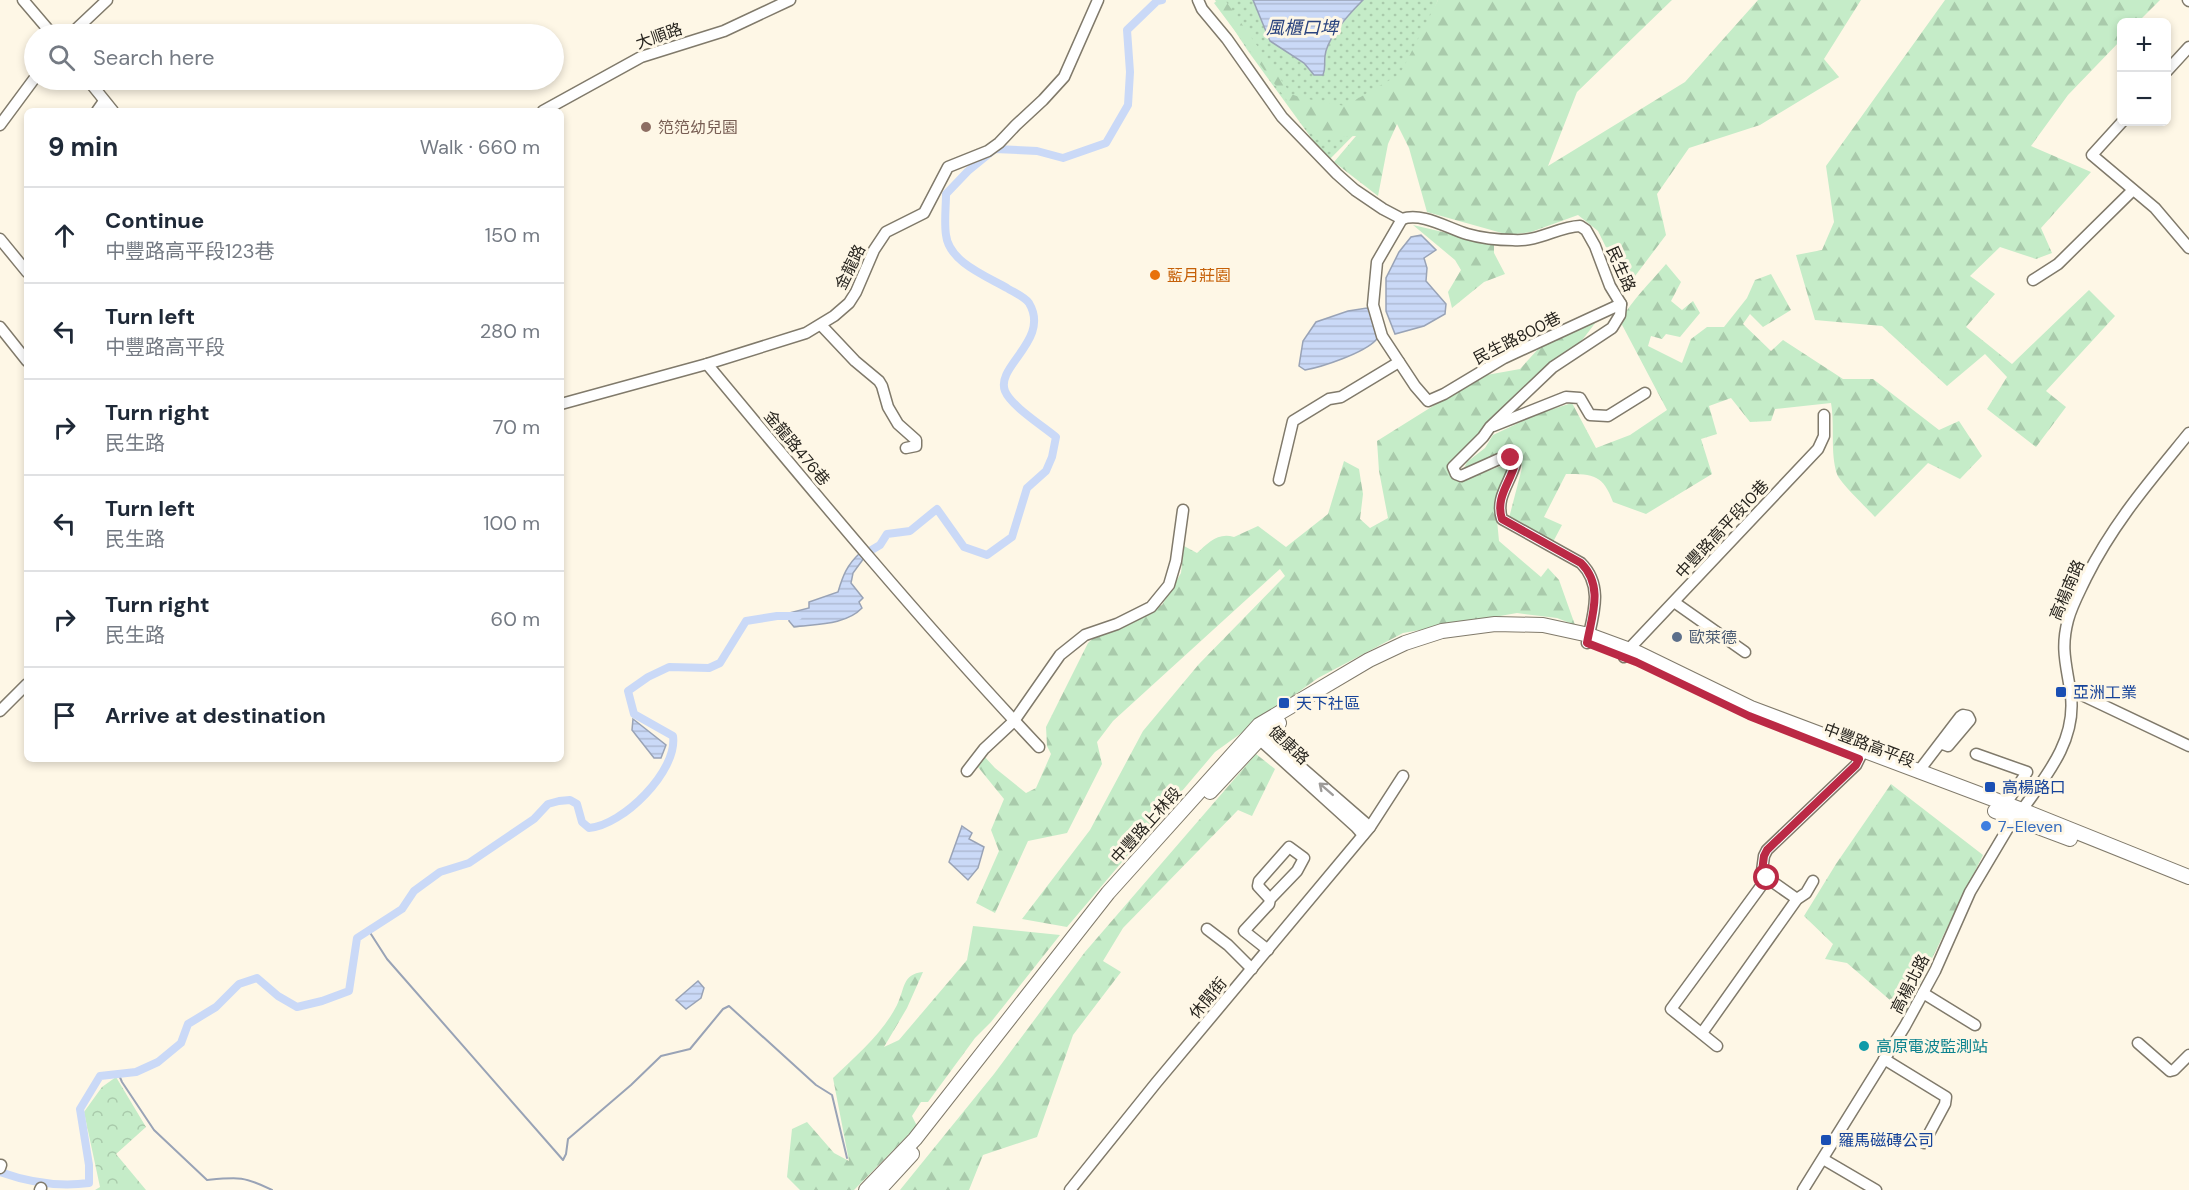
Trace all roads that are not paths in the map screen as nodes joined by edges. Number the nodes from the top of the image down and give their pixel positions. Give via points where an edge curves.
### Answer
1 (23, 0) edge
2 (107, 0) edge
3 (790, 0) edge
4 (1098, 0) edge
5 (1198, 0) edge
6 (43, 24) edge
7 (82, 24) edge
8 (2189, 47) edge
9 (2171, 67) edge
10 (26, 90) edge
11 (96, 90) edge
12 (104, 101) junction
13 (99, 108) edge
14 (110, 108) edge
15 (548, 108) edge
16 (0, 124) edge
17 (2118, 126) edge
18 (2133, 190) junction
19 (1402, 219) junction
20 (0, 239) edge
21 (2189, 248) edge
22 (24, 268) edge
23 (2033, 280) dead end
24 (1621, 304) junction
25 (821, 325) junction
26 (0, 327) edge
27 (24, 357) edge
28 (1399, 362) junction
29 (707, 364) junction
30 (1645, 393) dead end
31 (564, 403) edge
32 (1824, 415) dead end
33 (1490, 427) junction
34 (2189, 433) edge
35 (906, 448) dead end
36 (1279, 480) dead end
37 (1183, 510) dead end
38 (1674, 602) junction
39 (1541, 629) joint
40 (1588, 639) junction
41 (1745, 652) dead end
42 (1626, 654) junction
43 (24, 687) edge
44 (2069, 689) junction
45 (0, 711) edge
46 (1014, 721) junction
47 (1259, 735) junction
48 (1940, 743) dead end
49 (2189, 746) edge
50 (1039, 747) dead end
51 (1976, 754) dead end
52 (1861, 755) junction
53 (967, 771) dead end
54 (1918, 772) junction
55 (1403, 776) dead end
56 (2005, 805) junction
57 (2018, 814) junction
58 (1366, 831) junction
59 (1765, 874) junction
60 (2189, 877) edge
61 (1813, 881) dead end
62 (2189, 885) edge
63 (1270, 899) junction
64 (1797, 899) junction
65 (1207, 929) dead end
66 (1268, 950) junction
67 (1252, 969) junction
68 (1923, 993) junction
69 (1975, 1025) dead end
70 (1702, 1033) junction
71 (2138, 1043) dead end
72 (1717, 1046) dead end
73 (2189, 1055) edge
74 (1884, 1059) junction
75 (1924, 1143) dead end
76 (1823, 1159) junction
77 (866, 1190) edge
78 (879, 1190) edge
79 (1070, 1190) edge
80 (1803, 1190) edge
81 (1876, 1190) edge

1 - 6 street
2 - 7 street
3 - 15 street, 大順路 via 724,31 640,57
4 - 25 street, 金龍路 via 1070,68 1059,83 999,143 948,167 924,213 886,232 849,303
5 - 19 street, 民生路 via 1282,117 1355,190
8 - 9 street
10 - 16 street
11 - 12 street
12 - 13 street
12 - 14 street
17 - 18 street via 2092,155
18 - 21 street via 2155,208
18 - 23 street via 2058,264
19 - 24 street, 民生路 via 1412,215 1470,235 1513,240 1535,239 1580,226 1590,237
19 - 28 street via 1377,262 1373,294 1382,336
20 - 22 street
24 - 28 street, 民生路800巷 via 1504,358 1428,400
24 - 33 street, 民生路 via 1612,328 1553,367
25 - 29 street, 金龍路
25 - 35 street via 882,386 898,424 916,440 916,446
26 - 27 street
28 - 36 street via 1293,421
29 - 31 street, 金龍路
29 - 46 street, 金龍路476巷 via 865,554
30 - 33 street via 1608,416 1590,415 1580,398 1566,397
32 - 38 street, 中豐路高平段10巷 via 1824,436 1818,449
33 - 40 street, 民生路 via 1454,464 1454,471 1467,474 1499,459 1511,458 1515,464 1499,503 1502,519 1588,570 1596,596
34 - 44 street, 高楊南路 via 2125,512 2078,595 2064,636
37 - 46 street via 1176,561 1169,585 1157,600 1117,624 1085,635 1060,655
38 - 41 street
38 - 42 street, 中豐路高平段10巷
39 - 40 main road, 中豐路高平段
39 - 47 main road, 中豐路上林段 via 1444,638 1372,663 1284,709
40 - 42 main road, 中豐路高平段
42 - 52 main road, 中豐路高平段 via 1749,716
43 - 45 street
44 - 49 street
44 - 57 street, 高楊南路 via 2072,718 2067,739
46 - 50 street, 金龍路476巷
46 - 53 street
47 - 58 street, 健康路 via 1356,827
47 - 77 main road, 中豐路上林段 via 1108,892 915,1139
47 - 78 main road, 中豐路上林段 via 1117,894 907,1160
48 - 54 street
51 - 56 street via 2027,772
52 - 54 main road, 中豐路高平段
52 - 57 main road, 中豐路高平段
52 - 59 street via 1856,765 1767,850
54 - 56 main road, 中豐路高平段
55 - 58 street, 休閒街
56 - 57 main road, 中豐路高平段
57 - 60 main road, 中豐路高平段
57 - 62 main road, 中豐路高平段
57 - 68 street, 高楊北路 via 1970,892
58 - 66 street, 休閒街
59 - 64 street
59 - 70 street via 1671,1009
61 - 64 street
63 - 63 street via 1304,858 1289,847 1259,881 1258,886
63 - 66 street via 1244,931
64 - 70 street
65 - 67 street
66 - 67 street, 休閒街
67 - 79 street, 休閒街
68 - 69 street
68 - 74 street, 高楊北路
70 - 72 street
71 - 73 street via 2170,1071
74 - 75 street via 1946,1097
74 - 76 street, 高楊北路
76 - 80 street, 高楊北路
76 - 81 street

